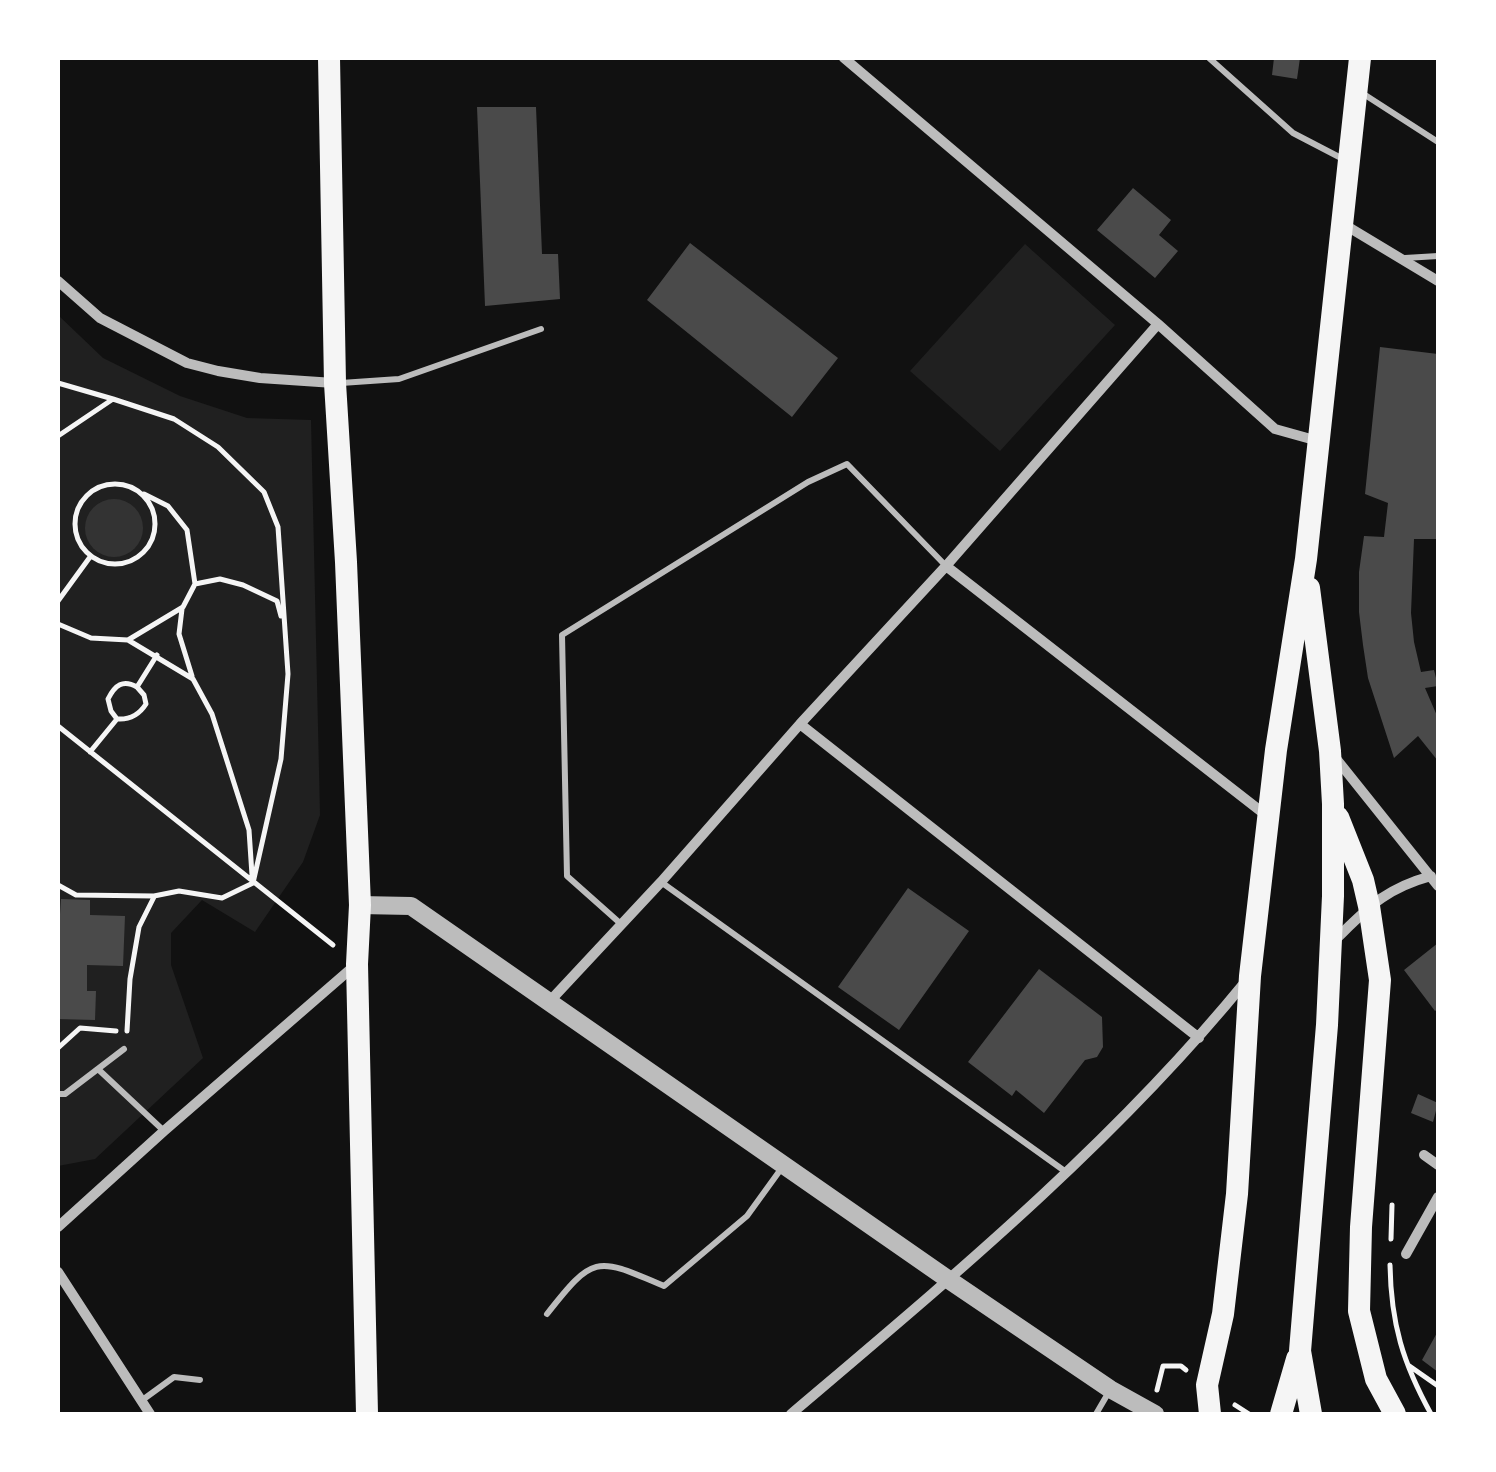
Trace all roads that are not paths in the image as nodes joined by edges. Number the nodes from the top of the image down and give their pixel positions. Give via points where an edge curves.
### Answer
1 (329, 58) edge
2 (844, 58) edge
3 (1209, 58) edge
4 (1360, 58) edge
5 (1356, 90) junction
6 (1438, 142) edge
7 (1348, 162) junction
8 (1342, 224) junction
9 (1438, 256) edge
10 (1402, 258) junction
11 (58, 280) edge
12 (1438, 281) edge
13 (1158, 324) junction
14 (542, 329) dead end
15 (335, 383) junction
16 (1319, 442) junction
17 (1306, 560) junction
18 (946, 566) junction
19 (800, 724) junction
20 (1330, 751) junction
21 (1333, 804) junction
22 (1268, 817) junction
23 (1435, 881) edge
24 (661, 882) junction
25 (360, 904) junction
26 (1370, 906) junction
27 (622, 924) junction
28 (1329, 946) junction
29 (358, 964) junction
30 (1250, 976) junction
31 (548, 1003) junction
32 (1199, 1038) junction
33 (124, 1049) dead end
34 (99, 1070) junction
35 (58, 1094) edge
36 (164, 1132) junction
37 (1424, 1155) dead end
38 (784, 1165) junction
39 (1438, 1165) edge
40 (1066, 1172) junction
41 (1438, 1197) edge
42 (58, 1228) edge
43 (1406, 1254) dead end
44 (58, 1272) edge
45 (949, 1280) junction
46 (547, 1314) dead end
47 (1300, 1351) junction
48 (200, 1380) dead end
49 (1110, 1389) junction
50 (140, 1401) junction
51 (1154, 1413) edge
52 (150, 1414) edge
53 (367, 1414) edge
54 (791, 1414) edge
55 (1096, 1414) edge
56 (1210, 1414) edge
57 (1281, 1414) edge
58 (1311, 1414) edge
59 (1394, 1414) edge

1 - 15 highway
2 - 13 street
3 - 7 lane via 1292,133
4 - 5 highway
5 - 6 lane
5 - 7 highway
7 - 8 highway
8 - 10 street
8 - 16 highway
9 - 10 lane
10 - 12 street
11 - 15 street via 100,318 187,363 260,378
13 - 16 street via 1276,429
13 - 18 street
14 - 15 lane via 399,379
15 - 25 highway
16 - 17 highway
17 - 20 highway
17 - 22 highway
18 - 19 street
18 - 22 street
18 - 27 lane via 847,464 562,634 568,876
19 - 24 street
19 - 32 street
20 - 21 highway
20 - 23 street
21 - 26 highway
21 - 28 highway
22 - 30 highway
23 - 26 street via 1404,883
24 - 27 street
24 - 40 lane
25 - 29 highway
25 - 31 street via 411,906
26 - 28 street
26 - 59 highway via 1380,980 1360,1311 1376,1379
27 - 31 street
28 - 47 highway
29 - 36 street
29 - 53 highway
30 - 32 street
30 - 56 highway via 1237,1194 1207,1385
31 - 38 street
32 - 40 street
33 - 34 lane
34 - 35 lane
34 - 36 lane
36 - 42 street
37 - 39 street
38 - 45 street
38 - 46 lane via 747,1216 664,1286 614,1265 592,1267
40 - 45 street
41 - 43 street
44 - 50 street
45 - 49 street
45 - 54 street
47 - 57 highway
47 - 58 highway
48 - 50 lane via 174,1377
49 - 51 street
49 - 55 lane
50 - 52 street

